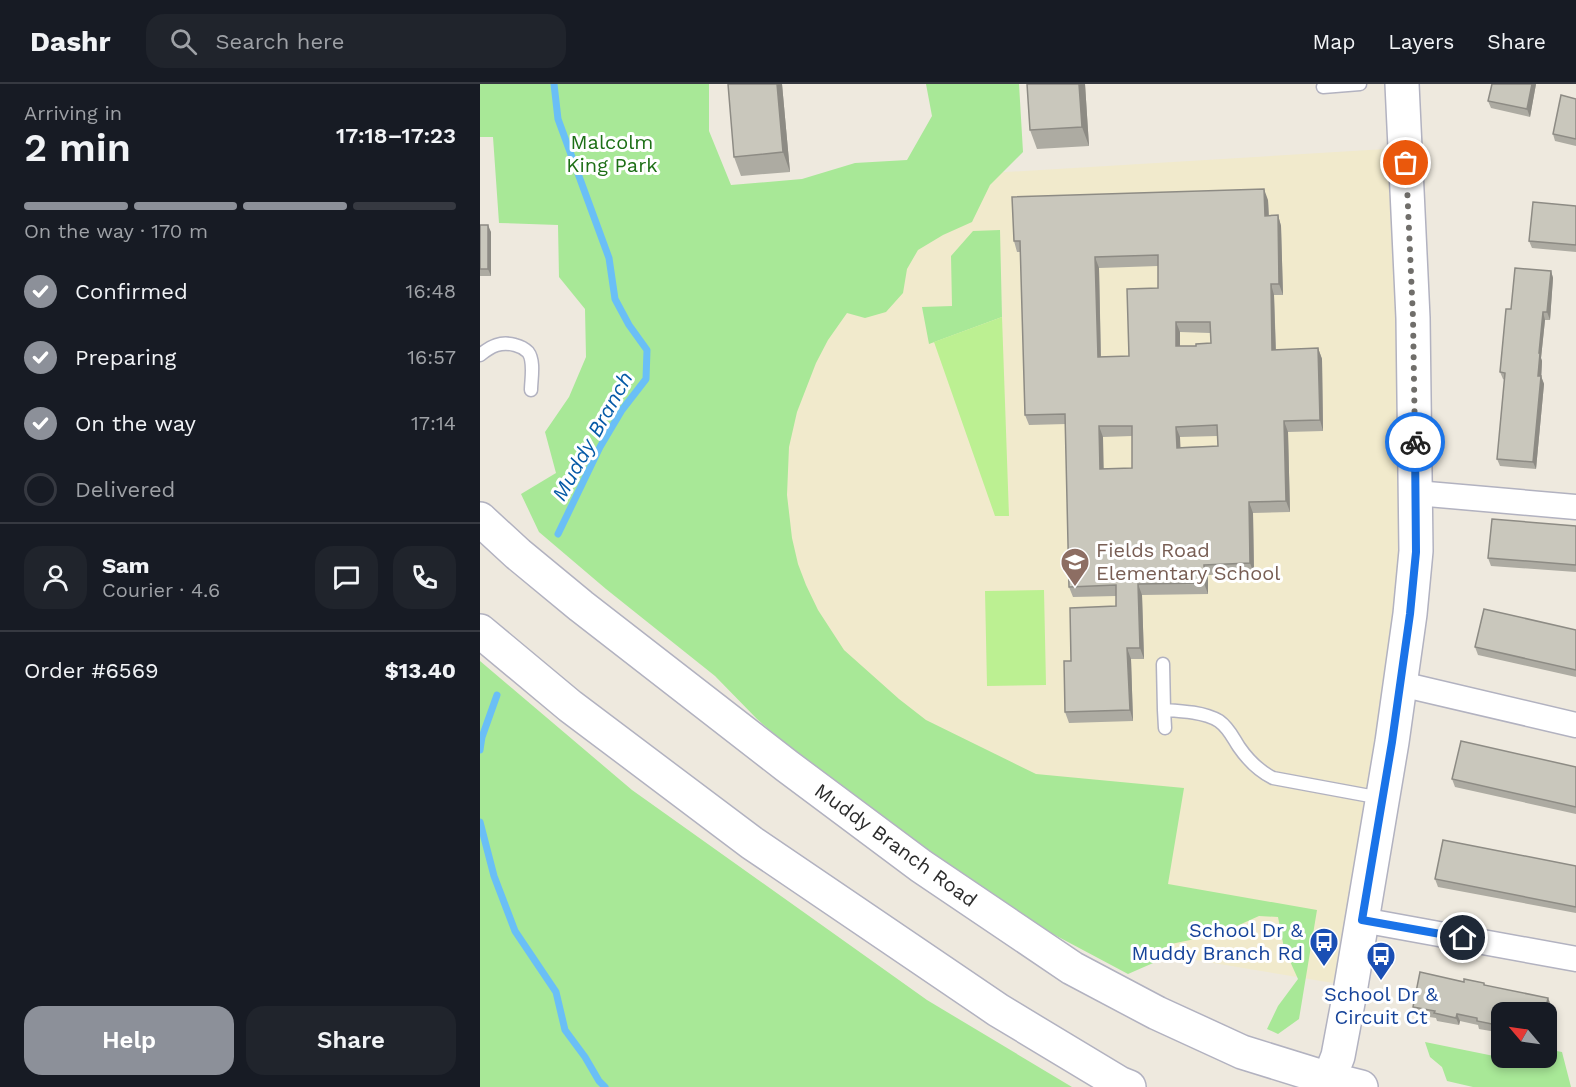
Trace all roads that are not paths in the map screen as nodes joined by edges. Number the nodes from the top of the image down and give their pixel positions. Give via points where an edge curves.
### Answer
1 (1360, 84) edge
2 (1402, 84) edge
3 (1323, 87) dead end
4 (480, 355) edge
5 (531, 390) dead end
6 (1416, 493) junction
7 (1576, 507) edge
8 (480, 519) edge
9 (480, 631) edge
10 (1163, 664) dead end
11 (1401, 684) junction
12 (1164, 710) junction
13 (1576, 725) edge
14 (1165, 728) dead end
15 (1382, 798) junction
16 (1362, 920) junction
17 (1576, 958) edge
18 (1328, 1083) edge
19 (1129, 1087) edge
20 (1361, 1087) edge

1 - 3 lane
2 - 6 main road
4 - 5 lane via 499,344 520,346 530,359
6 - 7 street
6 - 11 main road via 1416,552
8 - 18 main road, Muddy Branch Road via 580,606 787,766 921,866 1072,968 1242,1052
9 - 19 main road via 570,706 752,843 998,1010
10 - 12 lane
11 - 13 street
11 - 15 main road
12 - 14 lane
12 - 15 lane via 1218,720 1250,761 1273,778
15 - 16 main road
16 - 17 street
16 - 18 main road via 1338,1056
18 - 20 main road, Muddy Branch Road

